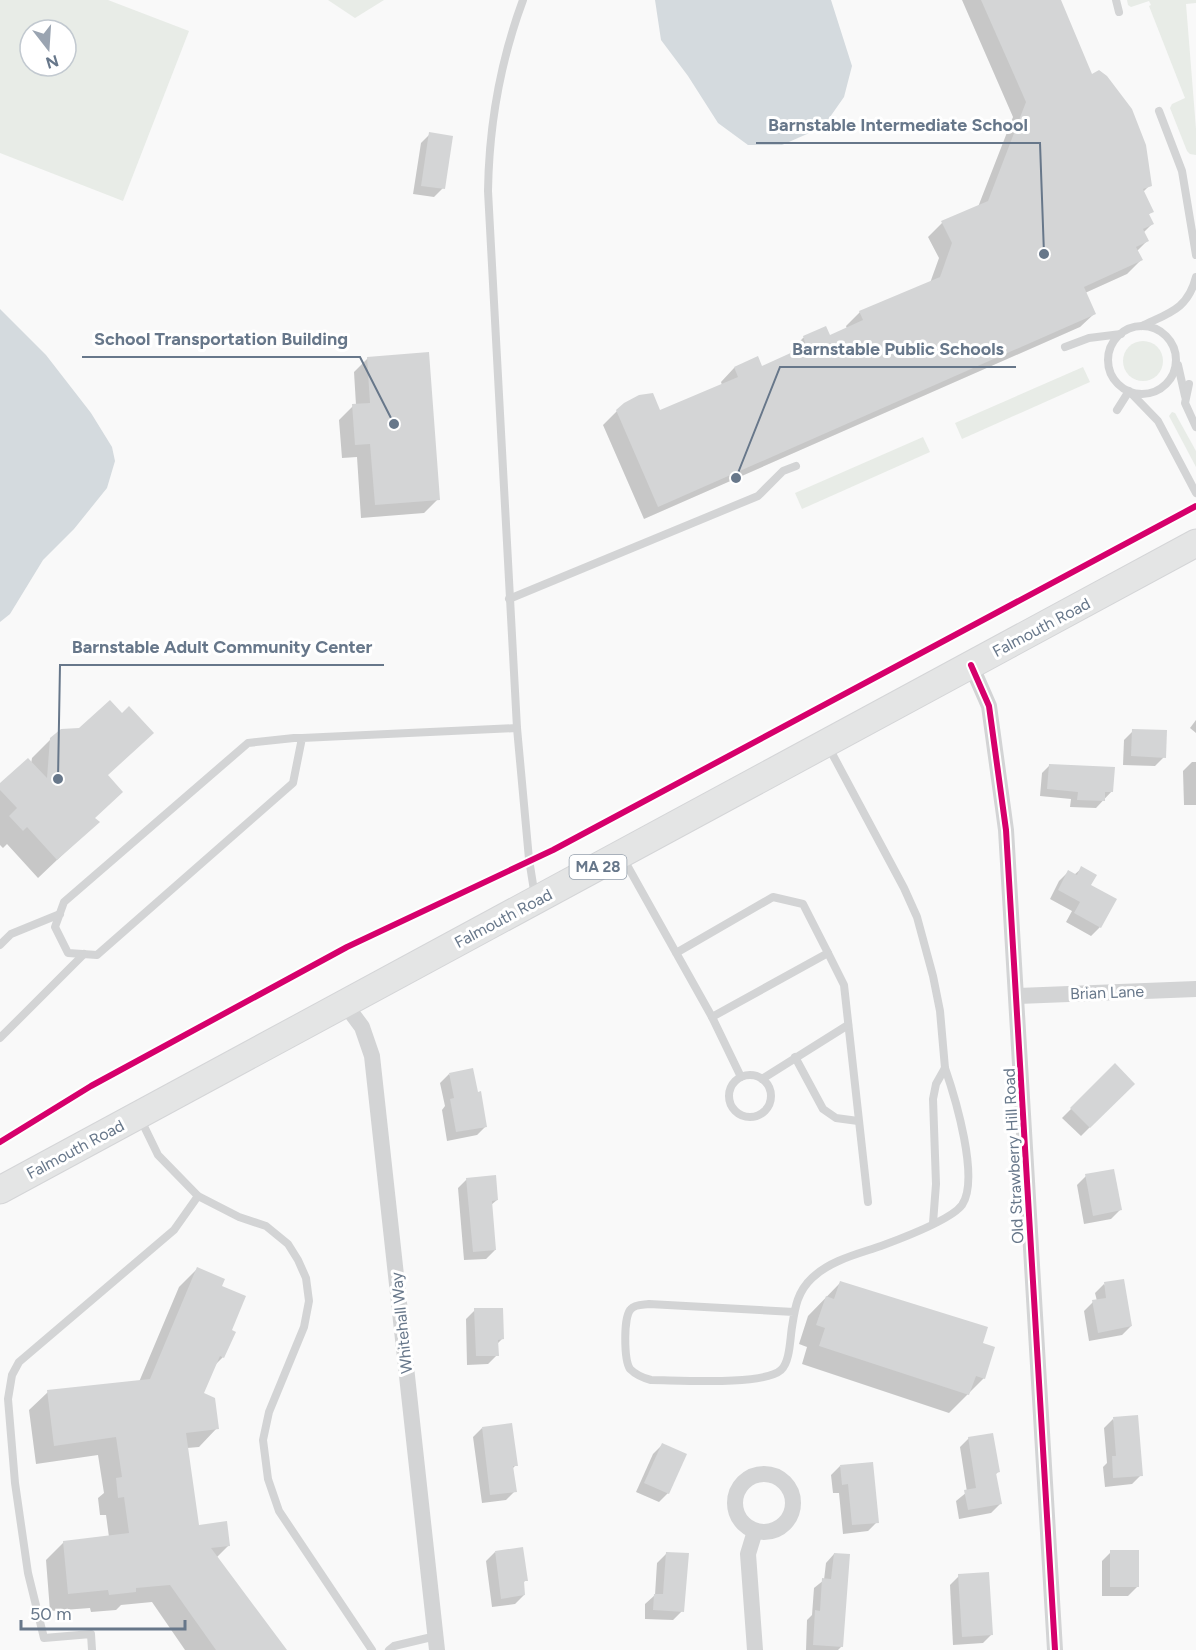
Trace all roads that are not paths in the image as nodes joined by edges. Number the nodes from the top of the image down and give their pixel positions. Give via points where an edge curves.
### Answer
1 (523, 0) edge
2 (1116, 0) edge
3 (1119, 12) dead end
4 (1159, 111) dead end
5 (1196, 255) edge
6 (1196, 277) edge
7 (1142, 326) junction
8 (1121, 334) junction
9 (1065, 347) dead end
10 (1177, 360) junction
11 (1189, 384) dead end
12 (1129, 392) junction
13 (1185, 396) junction
14 (1117, 410) dead end
15 (1196, 427) edge
16 (796, 466) dead end
17 (1196, 493) edge
18 (1196, 543) edge
19 (509, 599) junction
20 (971, 665) junction
21 (517, 728) junction
22 (302, 738) junction
23 (827, 743) junction
24 (622, 855) junction
25 (535, 900) junction
26 (60, 914) junction
27 (0, 945) edge
28 (676, 953) junction
29 (828, 953) junction
30 (84, 954) junction
31 (1196, 989) edge
32 (1018, 996) junction
33 (345, 1004) junction
34 (712, 1017) junction
35 (848, 1025) junction
36 (0, 1038) edge
37 (795, 1057) junction
38 (945, 1068) junction
39 (741, 1077) junction
40 (762, 1079) junction
41 (139, 1115) junction
42 (858, 1121) junction
43 (0, 1190) edge
44 (198, 1196) junction
45 (868, 1202) dead end
46 (933, 1223) junction
47 (794, 1312) junction
48 (755, 1530) dead end
49 (436, 1643) edge
50 (92, 1650) edge
51 (372, 1650) edge
52 (389, 1650) edge
53 (755, 1650) edge
54 (1056, 1650) edge

1 - 19 lane via 506,52 495,106 488,191
2 - 3 lane
4 - 5 lane via 1182,171
6 - 7 lane via 1184,304
7 - 8 lane
7 - 10 lane via 1153,328 1170,340
8 - 9 lane via 1089,338
8 - 12 lane via 1113,342 1108,365 1112,376
10 - 12 lane via 1175,371 1162,388 1152,393
10 - 13 lane
11 - 13 lane
12 - 14 lane
12 - 17 lane via 1158,421
13 - 15 lane
16 - 19 lane via 783,471 758,496
18 - 20 main road, Falmouth Road / MA 28
19 - 21 lane
20 - 23 main road, Falmouth Road / MA 28
20 - 32 street, Old Strawberry Hill Road via 991,718 1006,830
21 - 22 lane
21 - 25 lane
22 - 26 lane via 248,743 64,902
22 - 30 lane via 293,783 97,955
23 - 24 main road, Falmouth Road / MA 28
23 - 38 lane via 917,917 940,1011
24 - 25 main road, Falmouth Road / MA 28
24 - 28 lane
25 - 33 main road, Falmouth Road / MA 28
26 - 27 lane via 11,934
26 - 30 lane via 55,927 68,953
28 - 29 lane via 772,897 803,904
28 - 34 lane
29 - 34 lane
29 - 35 lane via 844,985
30 - 36 lane
31 - 32 street, Brian Lane
32 - 54 street, Old Strawberry Hill Road
33 - 41 main road, Falmouth Road / MA 28
33 - 49 street, Whitehall Way via 362,1027 372,1056
34 - 39 lane
35 - 37 lane
35 - 42 lane
37 - 40 lane
37 - 42 lane via 823,1109 836,1118
38 - 46 lane via 933,1099
38 - 46 lane via 958,1107 967,1162 966,1197 960,1207
39 - 40 lane
39 - 40 lane via 731,1086 728,1100 735,1112 748,1118 761,1114 770,1103 770,1089
41 - 43 main road, Falmouth Road / MA 28
41 - 44 lane via 158,1155
42 - 45 lane
44 - 50 lane via 174,1230 19,1362 12,1375 8,1399 15,1484 28,1573 44,1638 91,1634
44 - 51 lane via 266,1226 288,1244 306,1278 309,1301 304,1327 269,1412 264,1440 268,1479 279,1511
46 - 47 lane via 903,1238 845,1257 812,1278 796,1301
47 - 47 lane via 786,1362 770,1377 651,1380 629,1367 627,1316 638,1305
48 - 53 street via 748,1554
49 - 52 lane via 394,1646

